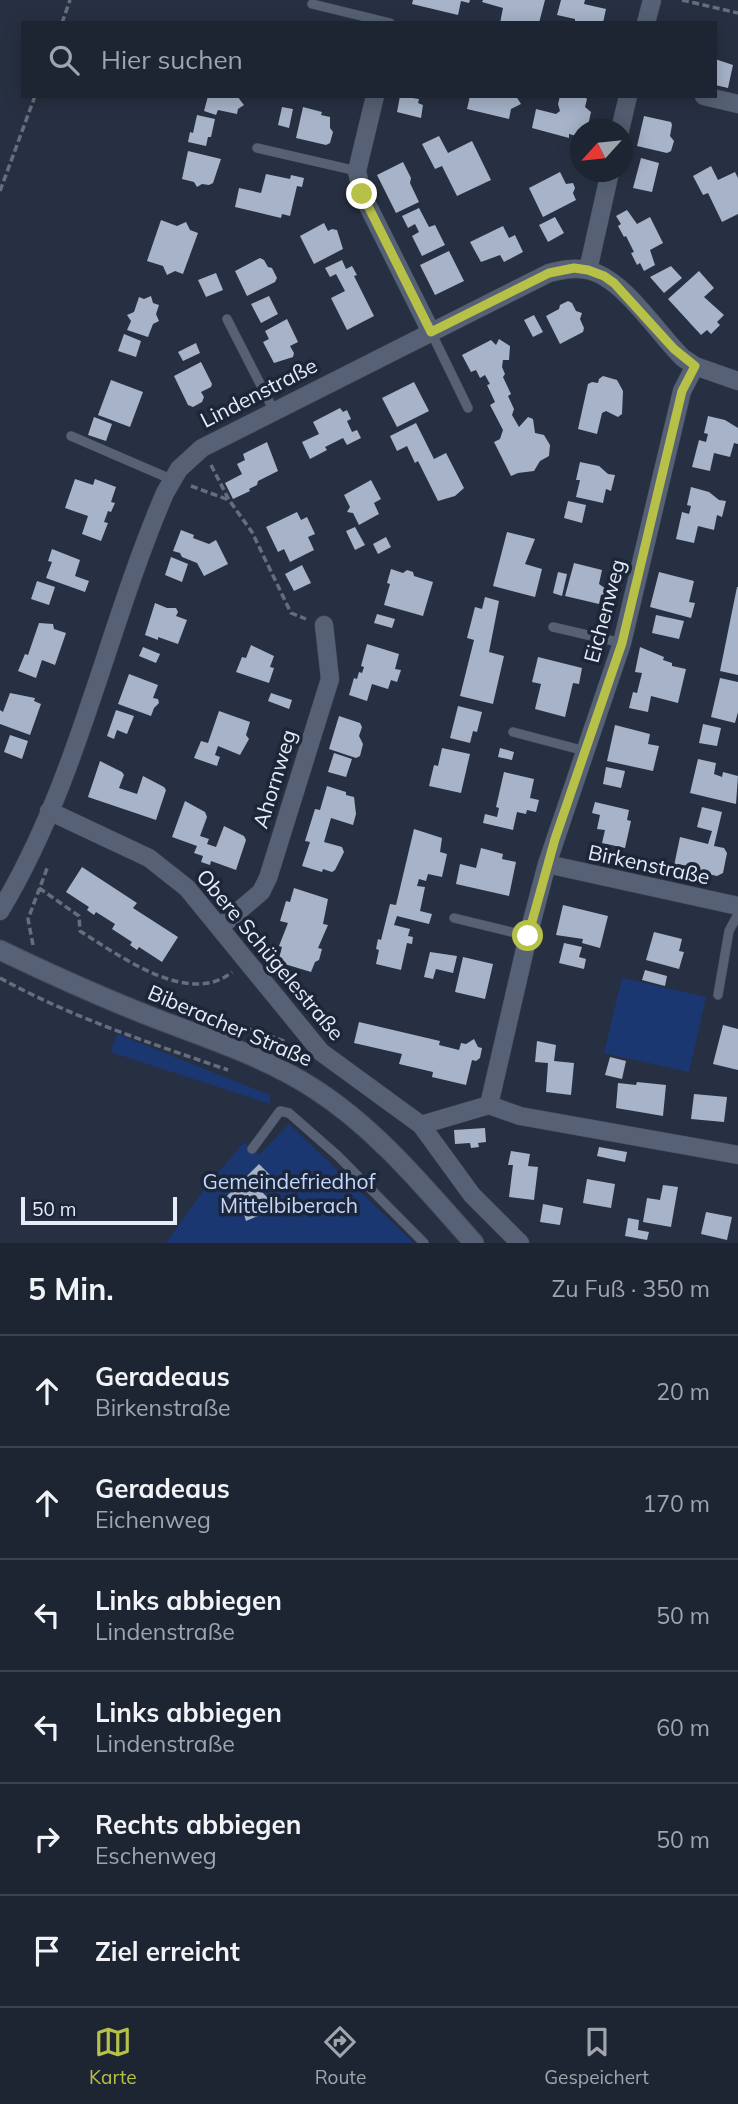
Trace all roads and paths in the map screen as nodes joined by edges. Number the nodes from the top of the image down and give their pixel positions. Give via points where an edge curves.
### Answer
1 (70, 0) edge
2 (652, 0) edge
3 (682, 0) edge
4 (312, 4) dead end
5 (738, 13) edge
6 (63, 21) edge
7 (382, 21) edge
8 (647, 21) edge
9 (34, 98) edge
10 (375, 98) edge
11 (628, 98) edge
12 (712, 98) edge
13 (738, 104) edge
14 (623, 119) edge
15 (257, 148) dead end
16 (357, 171) junction
17 (608, 182) edge
18 (0, 191) edge
19 (588, 270) junction
20 (227, 319) dead end
21 (431, 332) junction
22 (695, 366) junction
23 (738, 380) edge
24 (468, 408) dead end
25 (274, 411) junction
26 (71, 436) dead end
27 (202, 447) junction
28 (173, 480) junction
29 (229, 500) junction
30 (324, 625) joint
31 (553, 627) dead end
32 (622, 643) junction
33 (513, 732) dead end
34 (585, 751) junction
35 (50, 811) junction
36 (52, 857) dead end
37 (547, 864) junction
38 (39, 888) junction
39 (738, 906) edge
40 (0, 911) edge
41 (738, 914) edge
42 (454, 918) dead end
43 (220, 927) junction
44 (528, 936) junction
45 (22, 942) dead end
46 (33, 947) junction
47 (0, 950) edge
48 (41, 952) dead end
49 (246, 959) junction
50 (0, 978) edge
51 (718, 995) dead end
52 (224, 1021) dead end
53 (309, 1038) junction
54 (233, 1071) dead end
55 (489, 1105) junction
56 (421, 1125) junction
57 (252, 1149) dead end
58 (738, 1155) edge
59 (425, 1243) edge
60 (474, 1243) edge
61 (520, 1243) edge

1 - 6 path
2 - 8 street
3 - 5 path
4 - 7 lane
9 - 18 path
10 - 16 street
11 - 14 street
12 - 13 street
15 - 16 lane
16 - 21 street via 362,194
17 - 19 street
19 - 21 street, Lindenstraße via 549,273
19 - 22 street via 614,283
20 - 25 lane
21 - 24 lane
21 - 25 street, Lindenstraße
22 - 23 street
22 - 32 street, Eichenweg via 682,391
25 - 27 street, Lindenstraße
26 - 28 lane
27 - 28 street, Lindenstraße
27 - 29 path
28 - 29 path
28 - 35 street, Lindenstraße via 156,514
29 - 30 path via 252,532 291,613
30 - 43 street, Ahornweg via 330,678 268,878 261,892
31 - 32 lane
32 - 34 street, Eichenweg
33 - 34 lane
34 - 37 street, Eichenweg
35 - 40 street, Lindenstraße
35 - 43 street, Obere Schügelestraße via 149,858 187,888
36 - 38 path
37 - 39 street, Birkenstraße
37 - 44 street
38 - 46 path via 28,919
38 - 49 path via 79,916 80,931 129,962 166,977 200,985 228,975
41 - 51 lane via 729,931
42 - 44 lane
43 - 49 street, Obere Schügelestraße
44 - 55 street
45 - 46 path
46 - 48 path
47 - 60 street, Biberacher Straße via 302,1081 368,1128
49 - 53 street, Obere Schügelestraße
50 - 54 path via 104,1027
52 - 53 path via 290,1043
53 - 56 street, Obere Schügelestraße via 335,1064
55 - 56 street
55 - 58 street via 520,1116
56 - 61 street, Obere Schügelestraße via 472,1195
57 - 59 lane via 280,1111 289,1113

